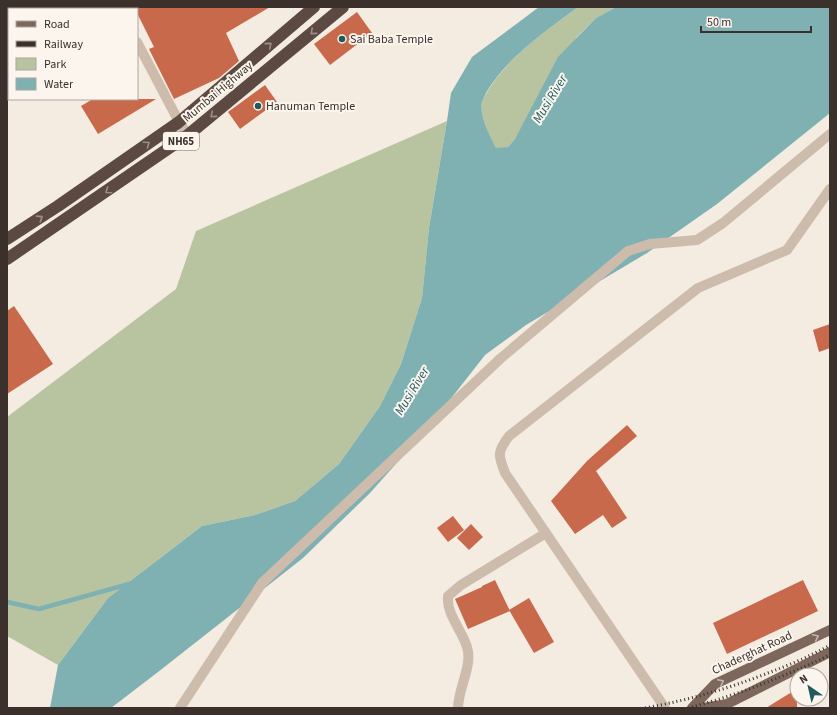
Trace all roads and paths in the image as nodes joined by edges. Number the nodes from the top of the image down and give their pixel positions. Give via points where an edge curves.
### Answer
1 (314, 7) edge
2 (343, 7) edge
3 (138, 44) edge
4 (179, 122) junction
5 (830, 134) edge
6 (188, 135) junction
7 (830, 189) edge
8 (7, 239) edge
9 (7, 259) edge
10 (546, 533) junction
11 (830, 630) edge
12 (830, 652) edge
13 (180, 708) edge
14 (456, 708) edge
15 (665, 708) edge
16 (692, 708) edge
17 (703, 708) edge

4 -> 1 highway, Mumbai Highway / NH65
2 -> 6 highway, Mumbai Highway / NH65
3 - 4 street
4 - 6 street
8 -> 4 highway, Mumbai Highway / NH65
5 - 13 street via 722,223 697,240 650,244 628,251 501,358 262,583
6 -> 9 highway, Mumbai Highway / NH65
7 - 10 street via 787,250 698,288 509,436 500,447 499,458 505,473
10 - 14 street via 461,585 448,596 447,604 468,652
10 - 15 street
16 -> 11 main road, Chaderghat Road via 715,684
12 - 17 main road via 727,704

